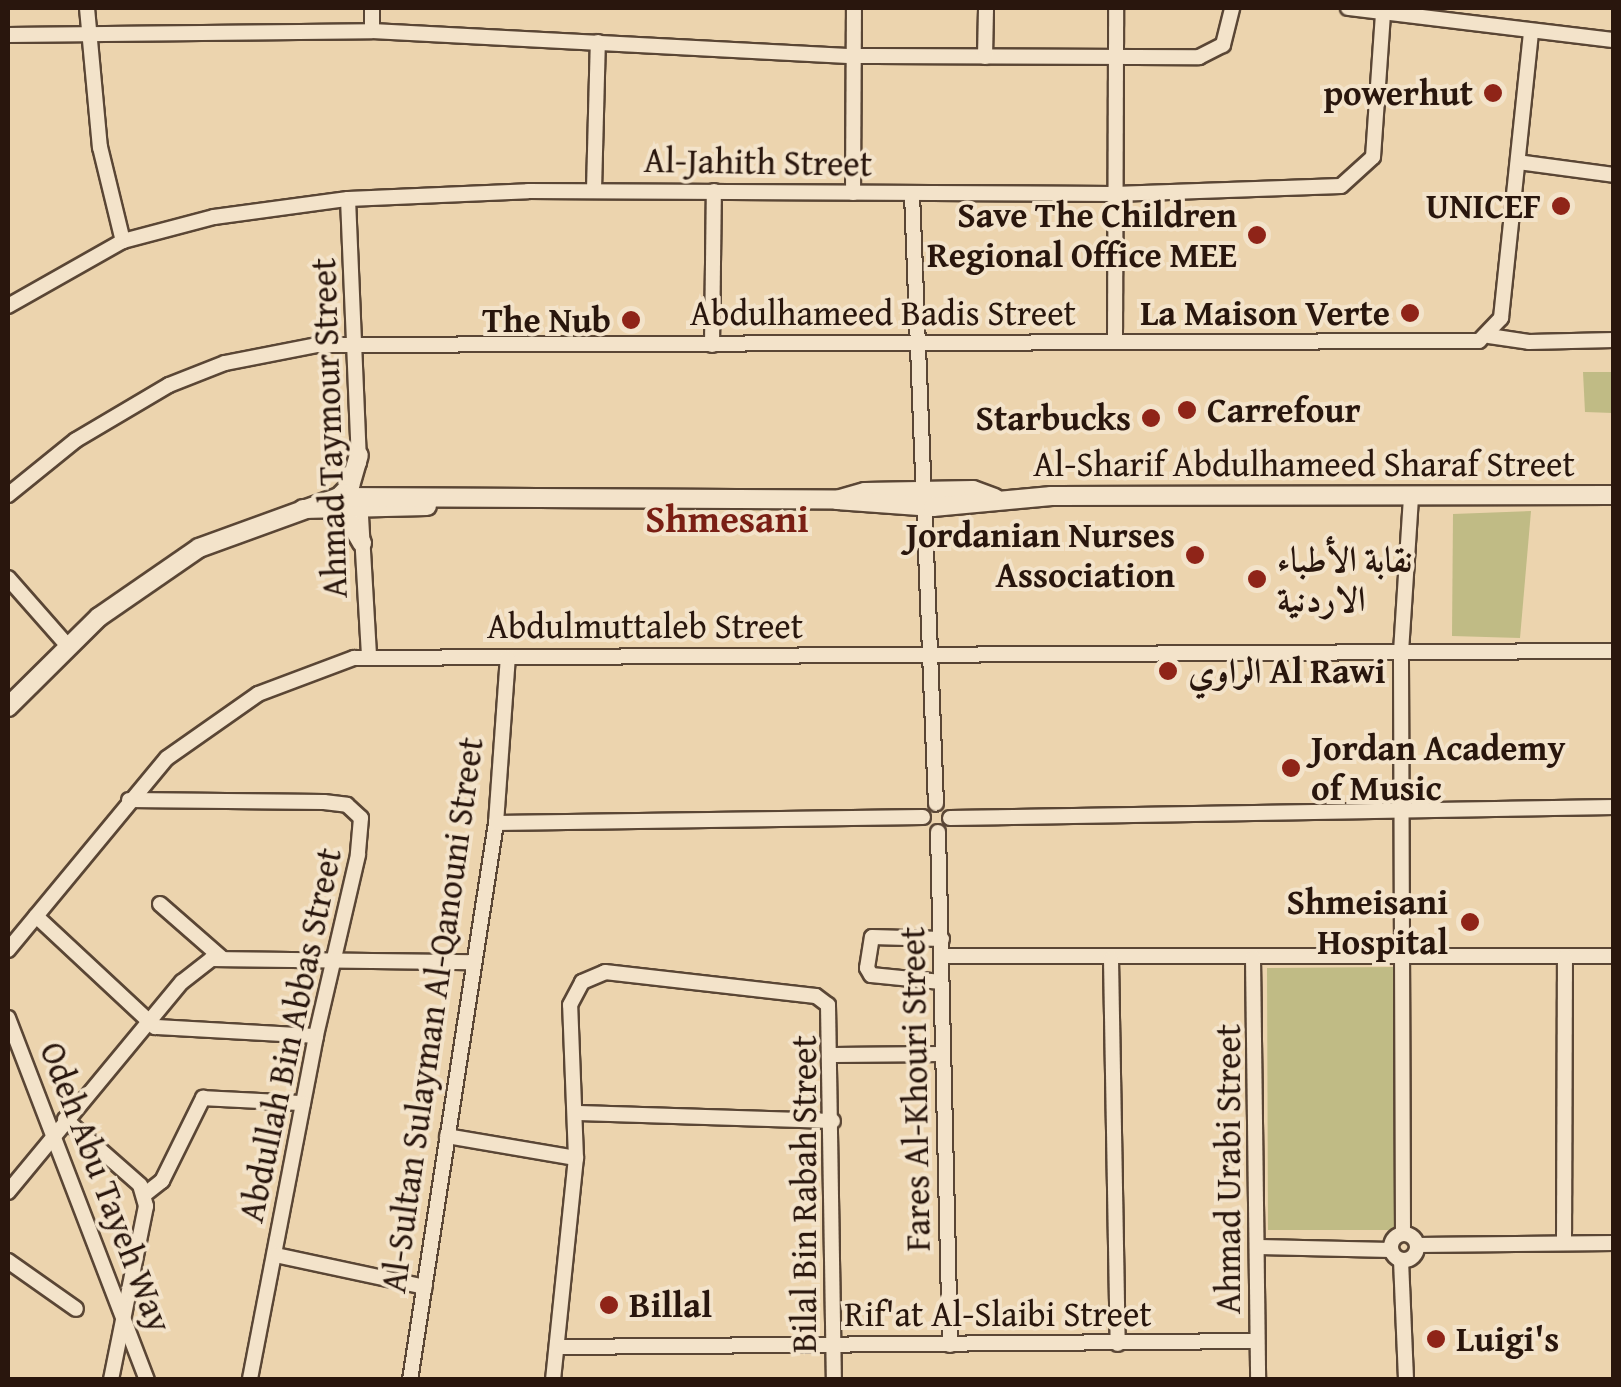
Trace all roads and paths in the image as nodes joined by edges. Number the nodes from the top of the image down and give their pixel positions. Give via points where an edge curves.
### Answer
1 (86, 8) edge
2 (372, 8) edge
3 (854, 8) edge
4 (986, 8) edge
5 (1116, 8) edge
6 (1232, 8) edge
7 (1348, 8) edge
8 (1383, 13) junction
9 (372, 32) junction
10 (87, 33) junction
11 (1531, 33) junction
12 (8, 35) edge
13 (1614, 40) edge
14 (598, 42) junction
15 (857, 56) junction
16 (985, 57) junction
17 (1116, 57) junction
18 (1518, 162) junction
19 (1614, 175) edge
20 (594, 190) junction
21 (714, 191) junction
22 (853, 193) junction
23 (912, 194) junction
24 (1114, 194) junction
25 (348, 199) junction
26 (123, 241) junction
27 (8, 306) edge
28 (1488, 336) junction
29 (1614, 340) edge
30 (1116, 341) junction
31 (916, 343) junction
32 (358, 344) junction
33 (712, 345) junction
34 (359, 456) junction
35 (8, 495) edge
36 (1388, 496) junction
37 (1614, 496) edge
38 (1411, 497) junction
39 (921, 499) junction
40 (360, 503) junction
41 (333, 504) junction
42 (1404, 531) junction
43 (362, 543) junction
44 (8, 578) edge
45 (68, 646) junction
46 (1614, 651) edge
47 (1401, 652) junction
48 (932, 654) junction
49 (369, 656) junction
50 (508, 657) junction
51 (8, 708) edge
52 (130, 800) junction
53 (936, 804) junction
54 (1614, 806) edge
55 (1402, 808) junction
56 (923, 817) junction
57 (950, 818) junction
58 (496, 823) junction
59 (938, 832) junction
60 (160, 904) dead end
61 (36, 916) junction
62 (942, 939) junction
63 (8, 950) edge
64 (335, 956) junction
65 (942, 956) junction
66 (1565, 956) junction
67 (1614, 956) edge
68 (222, 958) junction
69 (1253, 958) junction
70 (1404, 958) junction
71 (1111, 959) junction
72 (473, 962) junction
73 (941, 982) junction
74 (8, 1018) edge
75 (148, 1021) junction
76 (316, 1036) junction
77 (942, 1054) junction
78 (834, 1055) junction
79 (303, 1103) junction
80 (578, 1113) junction
81 (66, 1120) junction
82 (833, 1121) junction
83 (447, 1136) junction
84 (50, 1138) junction
85 (576, 1158) junction
86 (8, 1192) edge
87 (144, 1195) junction
88 (1403, 1234) junction
89 (1564, 1242) junction
90 (1614, 1243) edge
91 (1416, 1245) junction
92 (1259, 1247) junction
93 (1396, 1255) junction
94 (276, 1256) junction
95 (8, 1262) edge
96 (425, 1287) junction
97 (76, 1310) dead end
98 (125, 1314) junction
99 (1258, 1341) junction
100 (1118, 1344) junction
101 (836, 1345) junction
102 (950, 1345) junction
103 (558, 1348) junction
104 (111, 1380) edge
105 (147, 1380) edge
106 (250, 1380) edge
107 (410, 1380) edge
108 (552, 1380) edge
109 (834, 1380) edge
110 (1258, 1380) edge
111 (1406, 1380) edge

1 - 10 street
2 - 9 street
3 - 15 street
4 - 16 street
5 - 17 street
6 - 17 street via 1223,45 1212,54
7 - 8 street
8 - 11 street
8 - 24 street, Al-Jahith Street via 1372,156 1352,181 1288,192
9 - 10 street
9 - 14 street
10 - 12 street
10 - 26 street via 100,146
11 - 13 street
11 - 18 street
14 - 15 street
14 - 20 street
15 - 16 street
15 - 22 street
16 - 17 street
17 - 24 street
18 - 19 street
18 - 28 street via 1501,318
20 - 21 street, Al-Jahith Street
20 - 25 street, Al-Jahith Street
21 - 22 street, Al-Jahith Street
21 - 33 street
22 - 23 street, Al-Jahith Street
23 - 24 street, Al-Jahith Street
23 - 31 street
24 - 30 street
25 - 26 street, Al-Jahith Street via 231,214
25 - 32 street, Ahmad Taymour Street
26 - 27 street, Al-Jahith Street
28 - 29 street, Abdulhameed Badis Street
28 - 30 street, Abdulhameed Badis Street via 1466,342
30 - 31 street, Abdulhameed Badis Street
31 - 33 street, Abdulhameed Badis Street
31 - 39 street
32 - 33 street, Abdulhameed Badis Street
32 - 34 street, Ahmad Taymour Street
32 - 35 street, Abdulhameed Badis Street via 257,355 169,385 76,440
34 - 40 street, Ahmad Taymour Street
34 - 41 street via 350,486
36 - 38 street, Al-Sharif Abdulhameed Sharaf Street
36 - 39 street, Al-Sharif Abdulhameed Sharaf Street via 995,498 980,491
36 - 42 street
37 - 38 street, Al-Sharif Abdulhameed Sharaf Street
38 - 42 street
39 - 40 street, Al-Sharif Abdulhameed Sharaf Street via 858,492 837,500 440,500 420,508
39 - 48 street
40 - 41 street, Al-Sharif Abdulhameed Sharaf Street
40 - 43 street, Ahmad Taymour Street
41 - 43 street
41 - 45 street, Al-Sharif Abdulhameed Sharaf Street via 300,508 199,548
42 - 47 street
43 - 49 street, Ahmad Taymour Street
44 - 45 street
45 - 51 street, Al-Sharif Abdulhameed Sharaf Street
46 - 47 street, Abdulmuttaleb Street
47 - 48 street, Abdulmuttaleb Street
47 - 55 street
48 - 50 street, Abdulmuttaleb Street
48 - 53 street
49 - 50 street, Abdulmuttaleb Street
49 - 52 street, Abdulmuttaleb Street via 286,681 226,712 168,758
50 - 58 street, Al-Sultan Sulayman Al-Qanouni Street
52 - 61 street, Abdulmuttaleb Street
52 - 64 street, Abdullah Bin Abbas Street via 324,802 356,811 358,855
53 - 56 street
53 - 57 street
54 - 55 street
55 - 57 street
55 - 70 street
56 - 58 street
56 - 59 street
57 - 59 street
58 - 72 street, Al-Sultan Sulayman Al-Qanouni Street
59 - 62 street, Fares Al-Khouri Street
60 - 68 street
61 - 63 street, Abdulmuttaleb Street
61 - 75 street
62 - 65 street, Fares Al-Khouri Street
62 - 73 street via 872,937 867,968 871,975
64 - 68 street
64 - 72 street
64 - 76 street, Abdullah Bin Abbas Street
65 - 71 street
65 - 73 street, Fares Al-Khouri Street
66 - 67 street
66 - 70 street
66 - 89 street
68 - 75 street via 192,972
69 - 70 street
69 - 71 street
69 - 92 street, Ahmad Urabi Street
70 - 88 street
71 - 100 street
72 - 83 street, Al-Sultan Sulayman Al-Qanouni Street
73 - 77 street, Fares Al-Khouri Street
74 - 84 street, Odeh Abu Tayeh Way
75 - 76 street via 176,1032
75 - 81 street
76 - 79 street, Abdullah Bin Abbas Street
77 - 78 street
77 - 102 street, Fares Al-Khouri Street
78 - 80 street, Bilal Bin Rabah Street via 832,1013 816,996 605,972 582,982 570,1005
78 - 82 street, Bilal Bin Rabah Street
79 - 87 street via 203,1098 162,1181
79 - 94 street, Abdullah Bin Abbas Street
80 - 82 street
80 - 85 street, Bilal Bin Rabah Street
81 - 84 street
81 - 87 street
82 - 101 street, Bilal Bin Rabah Street
83 - 85 street
83 - 96 street, Al-Sultan Sulayman Al-Qanouni Street
84 - 86 street
84 - 98 street, Odeh Abu Tayeh Way
85 - 103 street, Bilal Bin Rabah Street
87 - 98 street via 146,1221
88 - 91 street
88 - 93 street
89 - 90 street
89 - 91 street
91 - 93 street via 1413,1257
92 - 93 street
92 - 99 street, Ahmad Urabi Street
93 - 111 street
94 - 96 street
94 - 106 street, Abdullah Bin Abbas Street
95 - 97 street
96 - 107 street, Al-Sultan Sulayman Al-Qanouni Street
98 - 104 street
98 - 105 street, Odeh Abu Tayeh Way
99 - 100 street, Rif'at Al-Slaibi Street
99 - 110 street, Ahmad Urabi Street
100 - 102 street, Rif'at Al-Slaibi Street
101 - 102 street, Rif'at Al-Slaibi Street
101 - 103 street, Rif'at Al-Slaibi Street
101 - 109 street, Bilal Bin Rabah Street
103 - 108 street, Bilal Bin Rabah Street

